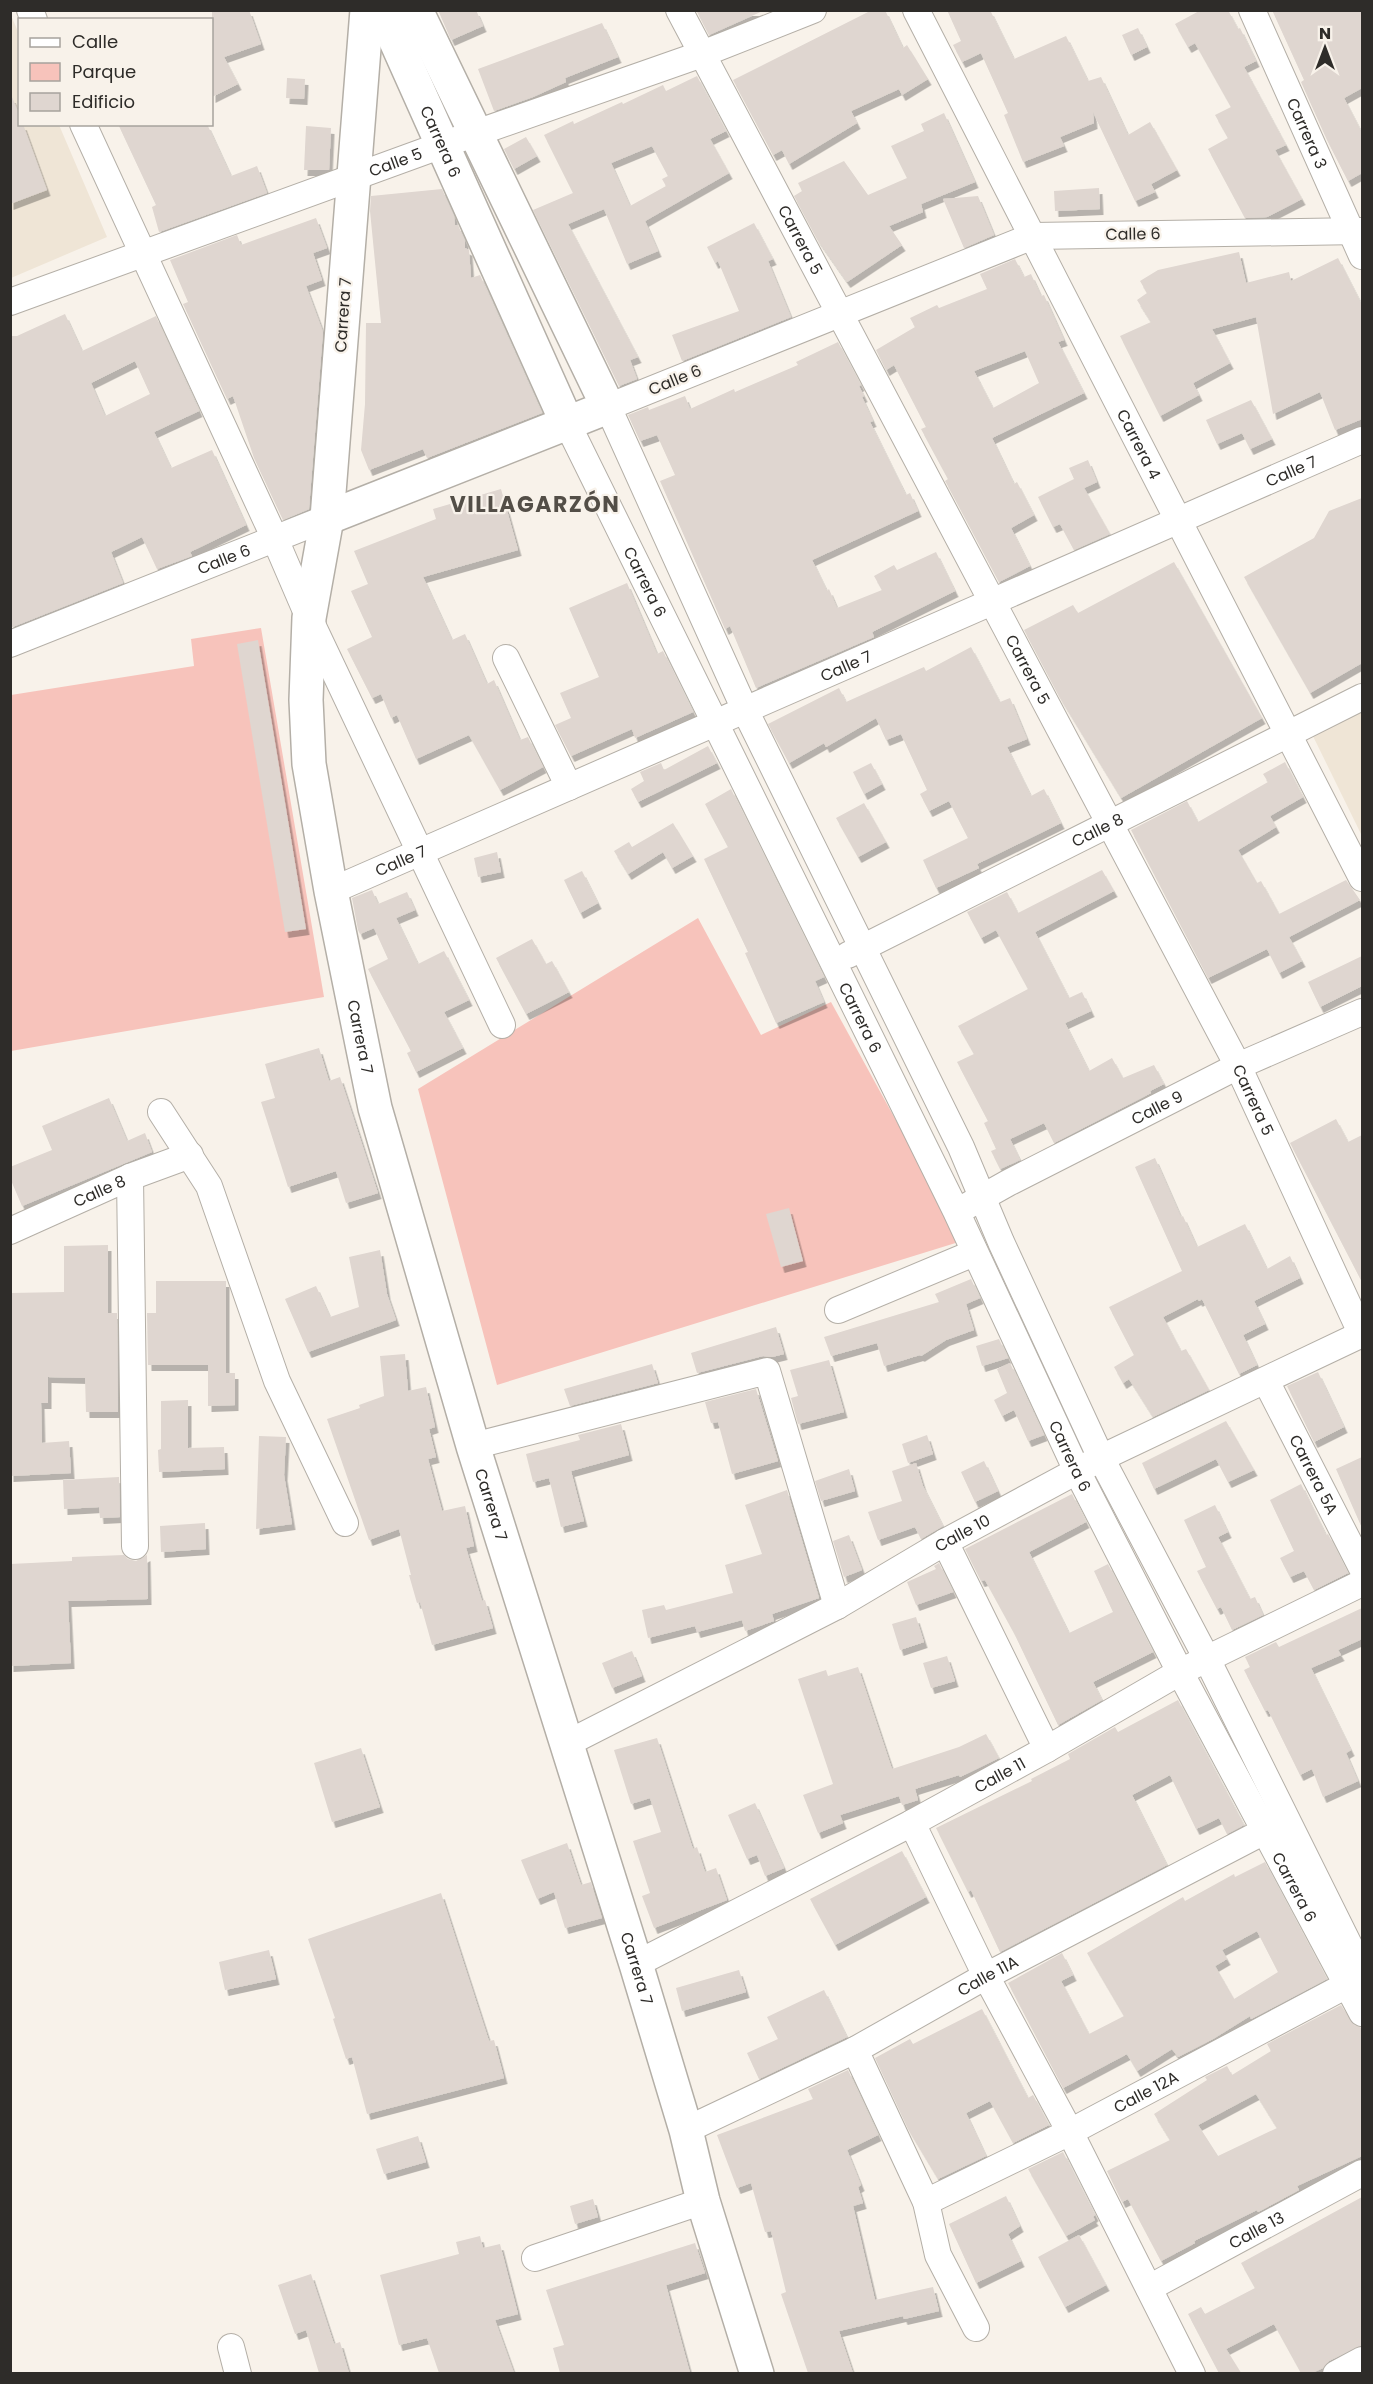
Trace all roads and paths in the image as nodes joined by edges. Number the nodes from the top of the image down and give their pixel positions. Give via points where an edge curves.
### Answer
1 (367, 10) edge
2 (382, 10) edge
3 (416, 10) edge
4 (679, 10) edge
5 (813, 10) edge
6 (915, 10) edge
7 (1252, 10) edge
8 (702, 54) junction
9 (84, 126) edge
10 (476, 134) junction
11 (442, 145) junction
12 (353, 178) junction
13 (1357, 231) edge
14 (1033, 236) junction
15 (142, 253) junction
16 (1362, 256) edge
17 (10, 302) edge
18 (841, 315) junction
19 (608, 407) junction
20 (567, 423) junction
21 (1362, 440) edge
22 (327, 518) junction
23 (1179, 520) junction
24 (275, 539) junction
25 (992, 602) junction
26 (309, 618) junction
27 (10, 644) edge
28 (506, 658) dead end
29 (1362, 697) edge
30 (745, 710) junction
31 (716, 723) junction
32 (1288, 735) junction
33 (569, 788) junction
34 (1110, 824) junction
35 (420, 852) junction
36 (1362, 878) edge
37 (331, 891) junction
38 (861, 948) junction
39 (833, 963) junction
40 (1362, 1012) edge
41 (502, 1025) dead end
42 (1238, 1066) junction
43 (161, 1112) dead end
44 (190, 1155) junction
45 (130, 1177) junction
46 (982, 1197) junction
47 (956, 1211) junction
48 (10, 1231) edge
49 (974, 1253) junction
50 (838, 1310) dead end
51 (1362, 1334) edge
52 (1266, 1381) junction
53 (473, 1446) junction
54 (1101, 1458) junction
55 (1077, 1470) junction
56 (345, 1523) dead end
57 (945, 1542) junction
58 (135, 1546) dead end
59 (1362, 1568) edge
60 (1362, 1583) edge
61 (837, 1606) junction
62 (1207, 1659) junction
63 (1180, 1672) junction
64 (567, 1743) junction
65 (1047, 1749) junction
66 (1287, 1819) junction
67 (912, 1823) junction
68 (1265, 1832) junction
69 (636, 1964) junction
70 (986, 1976) junction
71 (1357, 1978) edge
72 (1362, 2013) edge
73 (855, 2050) junction
74 (686, 2130) junction
75 (1070, 2132) junction
76 (1362, 2173) edge
77 (704, 2201) junction
78 (926, 2202) junction
79 (535, 2258) dead end
80 (1149, 2288) junction
81 (976, 2328) dead end
82 (231, 2347) dead end
83 (1362, 2360) edge
84 (238, 2373) edge
85 (757, 2373) edge
86 (1192, 2373) edge
87 (1336, 2373) edge

1 - 12 main road, Carrera 7
2 - 11 main road, Carrera 6
3 - 10 main road, Carrera 6
4 - 8 street, Carrera 5
5 - 8 street, Calle 5
6 - 14 street, Carrera 4
7 - 13 street, Carrera 3
8 - 10 street, Calle 5
8 - 18 street, Carrera 5
9 - 15 street, Carrera 7
10 - 11 street, Calle 5
10 - 19 main road, Carrera 6
11 - 12 street, Calle 5
11 - 20 main road, Carrera 6
12 - 15 street, Calle 5
12 - 22 main road, Carrera 7
13 - 14 street, Calle 6
13 - 16 street, Carrera 3
14 - 18 street, Calle 6
14 - 23 street, Carrera 4
15 - 17 street, Calle 5
15 - 24 street, Carrera 7
18 - 19 street, Calle 6
18 - 25 street, Carrera 5
19 - 20 main road, Calle 6
19 - 30 street, Carrera 6
20 - 22 main road, Calle 6
20 - 31 street, Carrera 6
21 - 23 street, Calle 7
22 - 24 street, Calle 6
22 - 26 main road, Carrera 7
23 - 25 street, Calle 7
23 - 32 street, Carrera 4
24 - 26 street, Carrera 7
24 - 27 street, Calle 6
25 - 30 street, Calle 7
25 - 34 street, Carrera 5
26 - 35 street, Carrera 7
26 - 37 main road, Carrera 7 via 309,764
28 - 33 street
29 - 32 street, Calle 8
30 - 31 street, Calle 7
30 - 38 street, Carrera 6
31 - 33 street, Calle 7
31 - 39 street, Carrera 6
32 - 34 street, Calle 8
32 - 36 street, Carrera 4
33 - 35 street, Calle 7
34 - 38 street, Calle 8
34 - 42 street, Carrera 5
35 - 37 street, Calle 7
35 - 41 street, Carrera 7
37 - 53 main road, Carrera 7 via 375,1108
38 - 39 street, Calle 8
38 - 46 street, Carrera 6
39 - 47 street, Carrera 6
40 - 42 street, Calle 9
42 - 46 street, Calle 9
42 - 51 street, Carrera 5
43 - 44 street
44 - 45 street, Calle 8
44 - 56 street via 209,1186 277,1381
45 - 48 street, Calle 8
45 - 58 street
46 - 47 street, Calle 9
46 - 54 street, Carrera 6
47 - 49 street, Carrera 6
49 - 50 street
49 - 55 street, Carrera 6
51 - 52 street, Calle 10
52 - 54 street, Calle 10
52 - 59 street, Carrera 5A
53 - 61 street via 767,1371
53 - 64 main road, Carrera 7
54 - 55 street, Calle 10
54 - 62 street, Carrera 6
55 - 57 street, Calle 10
55 - 63 street, Carrera 6
57 - 61 street, Calle 10
57 - 65 street
60 - 62 street, Calle 11
61 - 64 street, Calle 10
62 - 63 street, Calle 11
62 - 66 street, Carrera 6
63 - 65 street, Calle 11
63 - 68 street, Carrera 6
64 - 69 main road, Carrera 7
65 - 67 street, Calle 11
66 - 68 street, Calle 11A
66 - 71 street, Carrera 6
67 - 69 street, Calle 11
67 - 70 street
68 - 70 street, Calle 11A
68 - 71 street, Carrera 6
69 - 74 main road, Carrera 7
70 - 73 street, Calle 11A
70 - 75 street
71 - 72 street, Carrera 6
71 - 75 street, Calle 12A
73 - 74 street, Calle 11A
73 - 78 street
74 - 77 main road, Carrera 7
75 - 78 street, Calle 12A
75 - 80 street
76 - 80 street, Calle 13
77 - 79 street
77 - 85 main road, Carrera 7
78 - 81 street via 938,2255
80 - 86 street
82 - 84 street
83 - 87 street

